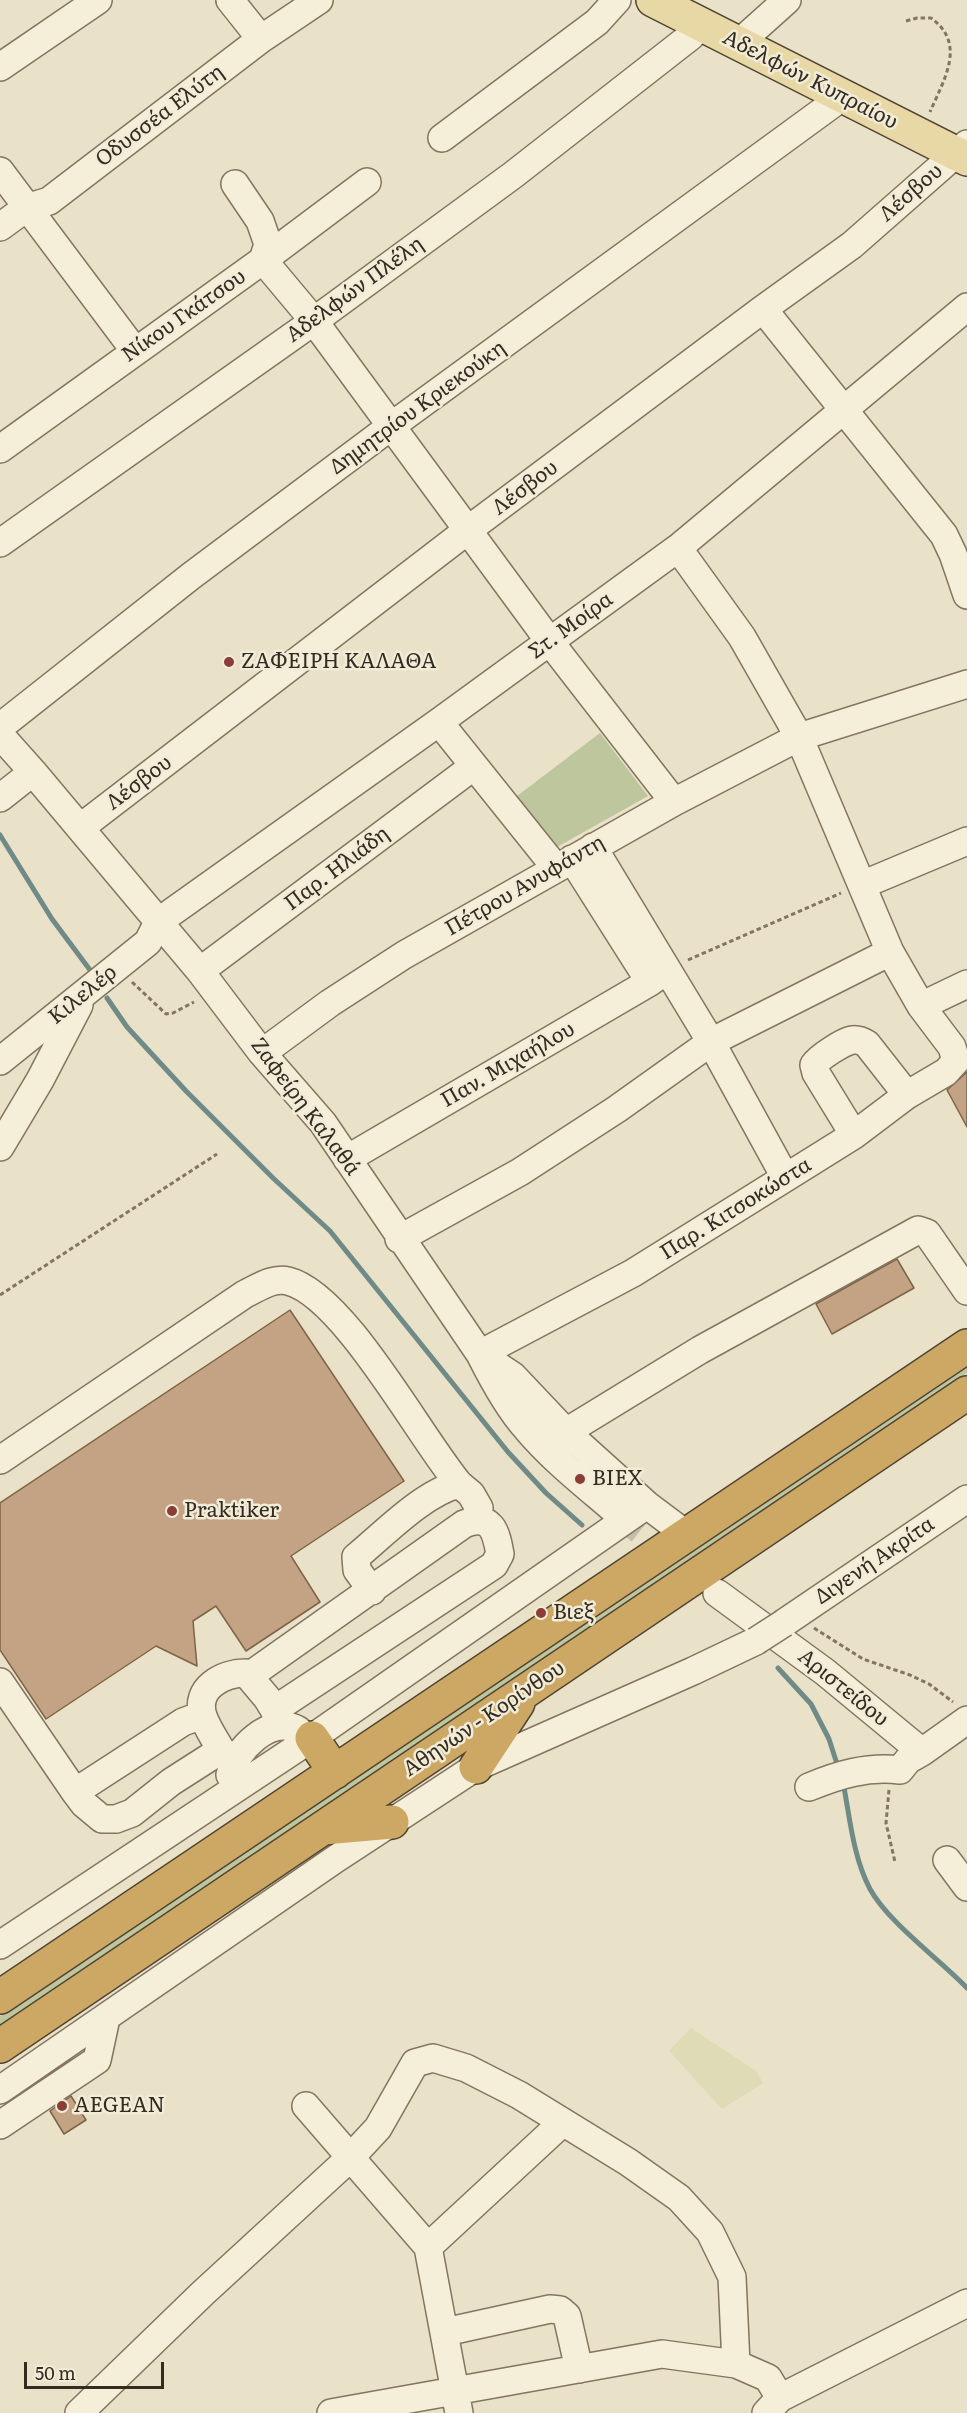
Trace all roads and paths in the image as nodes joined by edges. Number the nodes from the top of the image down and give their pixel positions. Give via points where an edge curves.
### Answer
1 (98, 0) edge
2 (230, 0) edge
3 (319, 0) edge
4 (617, 0) edge
5 (652, 0) edge
6 (787, 0) edge
7 (906, 21) dead end
8 (697, 23) junction
9 (261, 39) junction
10 (738, 44) junction
11 (0, 67) edge
12 (842, 97) junction
13 (920, 136) junction
14 (442, 138) dead end
15 (964, 152) edge
16 (0, 171) edge
17 (367, 182) dead end
18 (235, 184) dead end
19 (26, 208) junction
20 (0, 228) edge
21 (263, 260) junction
22 (967, 308) edge
23 (763, 309) junction
24 (314, 321) junction
25 (135, 351) junction
26 (844, 410) junction
27 (390, 427) junction
28 (0, 449) edge
29 (468, 531) junction
30 (0, 543) edge
31 (678, 548) junction
32 (960, 552) edge
33 (967, 595) edge
34 (550, 642) junction
35 (967, 684) edge
36 (439, 722) junction
37 (0, 727) edge
38 (0, 735) edge
39 (799, 737) junction
40 (474, 766) junction
41 (33, 772) junction
42 (0, 798) edge
43 (674, 802) junction
44 (80, 828) junction
45 (967, 841) edge
46 (574, 858) junction
47 (862, 885) junction
48 (158, 922) junction
49 (890, 952) junction
50 (119, 967) junction
51 (658, 976) junction
52 (208, 981) junction
53 (967, 984) edge
54 (84, 996) junction
55 (921, 1006) junction
56 (711, 1042) junction
57 (262, 1053) junction
58 (0, 1061) edge
59 (907, 1095) junction
60 (4, 1132) edge
61 (854, 1135) junction
62 (217, 1154) dead end
63 (347, 1159) junction
64 (785, 1177) junction
65 (399, 1239) junction
66 (967, 1291) edge
67 (0, 1295) edge
68 (967, 1346) edge
69 (480, 1354) junction
70 (967, 1393) edge
71 (566, 1432) junction
72 (0, 1460) edge
73 (459, 1484) junction
74 (967, 1499) edge
75 (647, 1505) junction
76 (620, 1514) tunnel mouth
77 (474, 1520) junction
78 (687, 1535) junction
79 (372, 1591) junction
80 (717, 1593) tunnel mouth
81 (790, 1619) junction
82 (249, 1676) junction
83 (0, 1682) edge
84 (526, 1691) junction
85 (963, 1714) edge
86 (202, 1715) junction
87 (290, 1725) junction
88 (922, 1752) junction
89 (228, 1755) junction
90 (476, 1767) junction
91 (900, 1770) junction
92 (335, 1772) junction
93 (817, 1784) dead end
94 (75, 1792) junction
95 (228, 1794) junction
96 (392, 1822) junction
97 (322, 1828) junction
98 (947, 1860) dead end
99 (895, 1862) dead end
100 (967, 1887) edge
101 (0, 1945) edge
102 (0, 1997) edge
103 (106, 2018) junction
104 (0, 2046) edge
105 (0, 2090) edge
106 (306, 2106) dead end
107 (563, 2122) junction
108 (0, 2126) edge
109 (351, 2157) junction
110 (428, 2247) junction
111 (967, 2303) edge
112 (445, 2332) junction
113 (736, 2364) junction
114 (579, 2369) junction
115 (456, 2402) edge
116 (773, 2405) edge
117 (79, 2413) edge
118 (331, 2413) edge

1 - 11 street
2 - 9 street
3 - 9 street, Οδυσσέα Ελύτη
4 - 14 street via 597,22
5 - 8 main road, Αδελφών Κυπραίου
6 - 10 street
7 - 13 path via 931,18 948,33 953,48 953,67
8 - 10 main road, Αδελφών Κυπραίου
8 - 24 street, Αδελφών Πλέλη via 691,36 541,153
9 - 19 street, Οδυσσέα Ελύτη via 49,201
10 - 12 main road, Αδελφών Κυπραίου
12 - 13 main road, Αδελφών Κυπραίου
12 - 27 street, Δημητρίου Κριεκούκη
13 - 15 main road, Αδελφών Κυπραίου
15 - 23 street, Λέσβου via 852,245
16 - 19 street
17 - 21 street, Νίκου Γκάτσου
18 - 21 street via 260,221 268,244
19 - 20 street, Οδυσσέα Ελύτη
19 - 25 street
21 - 24 street
21 - 25 street, Νίκου Γκάτσου
22 - 26 street, Στ. Μοίρα
23 - 26 street
23 - 29 street, Λέσβου
24 - 27 street
24 - 30 street, Αδελφών Πλέλη
25 - 28 street, Νίκου Γκάτσου
26 - 31 street, Στ. Μοίρα
26 - 32 street
27 - 29 street
27 - 37 street, Δημητρίου Κριεκούκη via 191,576
29 - 34 street
29 - 44 street, Λέσβου
31 - 34 street, Στ. Μοίρα
31 - 39 street via 742,637
32 - 33 street
34 - 36 street, Στ. Μοίρα
34 - 43 street
35 - 39 street, Πέτρου Ανυφάντη
36 - 40 street
36 - 48 street, Στ. Μοίρα
38 - 41 street, Ζαφείρη Καλαθά
39 - 43 street, Πέτρου Ανυφάντη
39 - 47 street
40 - 46 street
40 - 52 street, Παρ. Ηλιάδη
41 - 42 street
41 - 44 street, Ζαφείρη Καλαθά
43 - 46 street, Πέτρου Ανυφάντη
44 - 48 street, Ζαφείρη Καλαθά
45 - 47 street
46 - 51 street
46 - 57 street, Πέτρου Ανυφάντη via 404,955
47 - 49 street
47 - 51 path via 760,927
48 - 50 street, Κιλελέρ via 148,942
48 - 52 street, Ζαφείρη Καλαθά
49 - 55 street
49 - 56 street
50 - 52 path via 166,1014 173,1013
50 - 54 street, Κιλελέρ
51 - 56 street
51 - 63 street, Παν. Μιχαήλου
52 - 57 street, Ζαφείρη Καλαθά
53 - 55 street
54 - 58 street, Κιλελέρ
54 - 60 street
55 - 59 street, Παρ. Κιτσοκώστα via 952,1047 956,1061 946,1072
56 - 64 street
56 - 65 street via 520,1172
57 - 63 street, Ζαφείρη Καλαθά via 323,1123
59 - 61 street, Παρ. Κιτσοκώστα
59 - 61 street via 861,1040 852,1040 818,1059 814,1065 816,1073
61 - 64 street, Παρ. Κιτσοκώστα
62 - 67 path
63 - 65 street, Ζαφείρη Καλαθά
64 - 69 street, Παρ. Κιτσοκώστα via 633,1274
65 - 69 street, Ζαφείρη Καλαθά
66 - 71 street via 927,1233 918,1230 700,1350
68 - 78 highway, Αθηνών - Κορίνθου
69 - 71 street via 513,1376
69 - 76 street, Ζαφείρη Καλαθά via 525,1428
70 - 84 highway, Αθηνών - Κορίνθου
71 - 75 street
72 - 73 street via 245,1294 274,1280 287,1280 313,1292 342,1322
73 - 77 street via 471,1494 478,1508
73 - 79 street via 429,1496 356,1557 357,1570
74 - 81 street, Διγενή Ακρίτα
75 - 78 street
75 - 87 street
77 - 79 street
77 - 87 street via 485,1522 496,1531 500,1554 494,1565
78 - 92 highway, Αθηνών - Κορίνθου
79 - 82 street
80 - 88 street, Αριστείδου via 825,1672
81 - 85 path via 863,1659 929,1684
81 - 90 street, Διγενή Ακρίτα, bridge via 756,1641 693,1671
82 - 86 street via 232,1673 211,1684 202,1697
82 - 87 street
83 - 94 street
84 - 90 highway
84 - 97 highway, Αθηνών - Κορίνθου
85 - 88 street
86 - 89 street
86 - 94 street via 183,1722
87 - 89 street via 273,1726
87 - 92 highway
87 - 95 street
88 - 91 street
89 - 94 street via 171,1782 116,1820 102,1819
89 - 95 street
90 - 96 street, Διγενή Ακρίτα
91 - 93 street via 856,1771
91 - 99 path via 894,1776 886,1823
92 - 102 highway, Αθηνών - Κορίνθου
95 - 101 street
96 - 97 highway
96 - 103 street, Διγενή Ακρίτα
97 - 104 highway, Αθηνών - Κορίνθου
98 - 100 street
103 - 105 street, Διγενή Ακρίτα
103 - 108 street via 97,2060
106 - 109 street
107 - 109 street via 466,2068 433,2058 415,2064 378,2128
107 - 110 street
107 - 113 street via 679,2198 710,2232 732,2277
109 - 110 street
109 - 117 street
110 - 112 street
111 - 116 street
112 - 114 street via 550,2308 560,2310 567,2316
112 - 115 street
113 - 114 street via 662,2354
113 - 116 street via 768,2378
114 - 115 street
115 - 118 street

